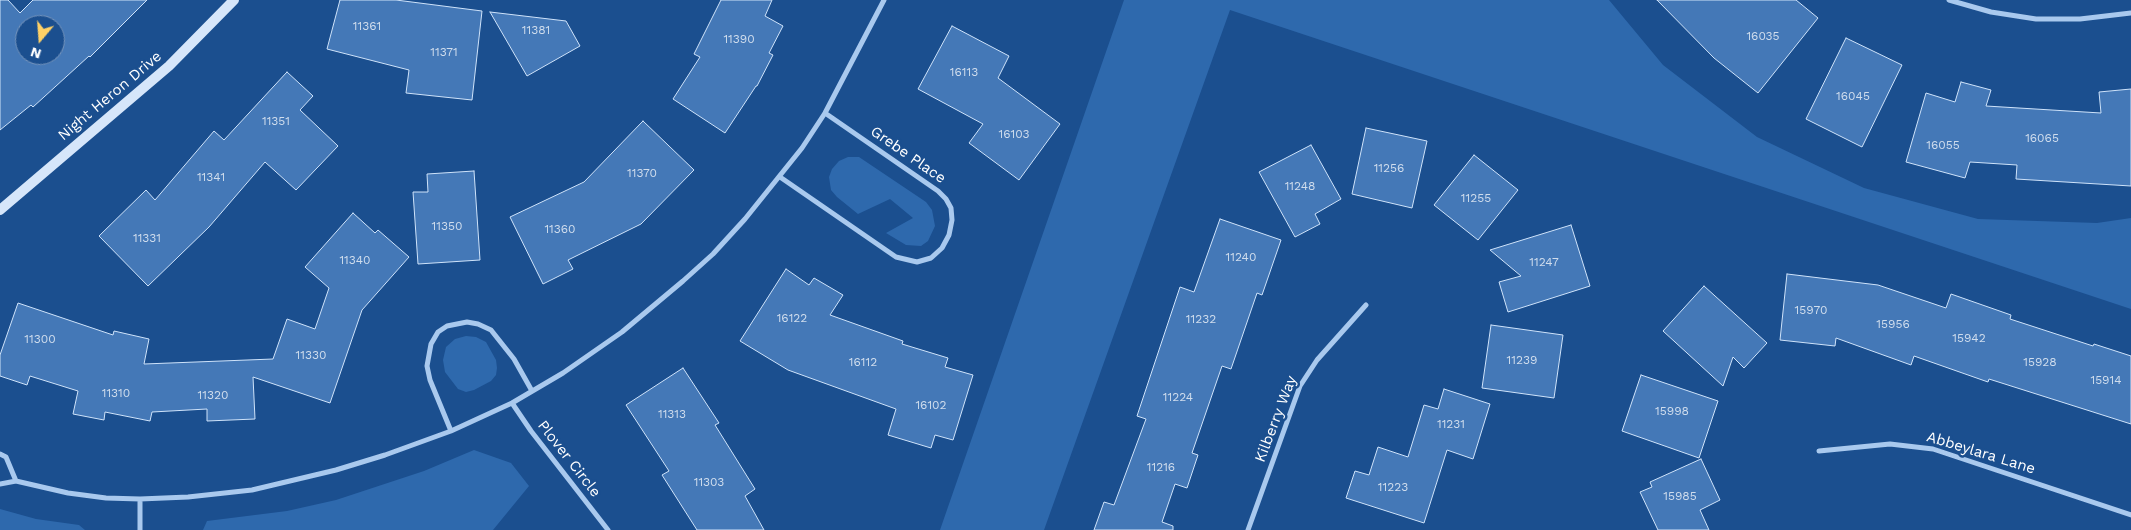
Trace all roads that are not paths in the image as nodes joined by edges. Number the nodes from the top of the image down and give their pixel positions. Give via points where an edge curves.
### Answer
1 (234, 0) edge
2 (884, 0) edge
3 (1949, 0) edge
4 (2131, 13) edge
5 (825, 113) junction
6 (780, 177) junction
7 (0, 210) edge
8 (1366, 305) dead end
9 (532, 391) junction
10 (512, 403) junction
11 (451, 431) junction
12 (1818, 451) dead end
13 (0, 454) edge
14 (16, 481) junction
15 (0, 484) edge
16 (140, 499) junction
17 (2131, 515) edge
18 (140, 530) edge
19 (608, 530) edge
20 (1248, 530) edge

1 - 7 street, Night Heron Drive via 169,66
2 - 5 street
3 - 4 street via 1991,12 2036,19 2080,19
5 - 6 street
5 - 6 street, Grebe Place via 946,199 952,220 942,248 931,258 917,262 896,257
6 - 9 street via 713,254 662,300 591,354
8 - 20 street, Kilberry Way via 1300,386
9 - 10 street
9 - 11 street via 510,353 491,330 467,322 447,326 438,332 431,344 427,366
10 - 11 street
10 - 19 street, Plover Circle
11 - 16 street via 345,468 277,484 221,494
12 - 17 street, Abbeylara Lane via 1882,444 1933,449
13 - 14 street via 6,457
14 - 15 street
14 - 16 street via 68,493
16 - 18 street

